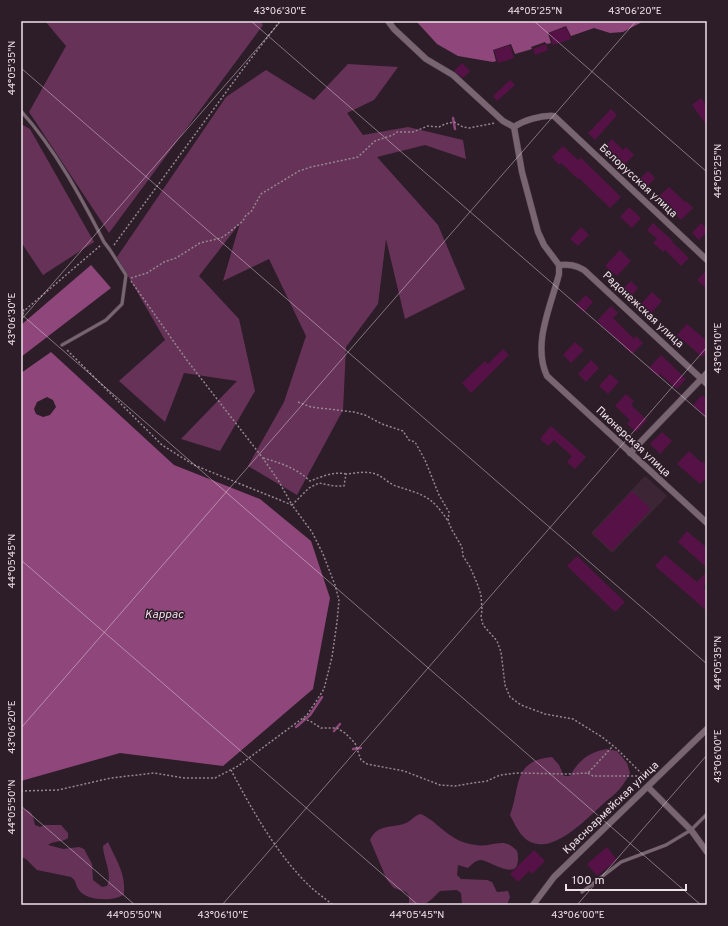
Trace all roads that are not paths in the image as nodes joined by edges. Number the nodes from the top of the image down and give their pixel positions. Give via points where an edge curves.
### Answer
1 (388, 21) edge
2 (21, 111) edge
3 (514, 127) junction
4 (707, 260) edge
5 (558, 265) junction
6 (62, 345) road end
7 (707, 373) edge
8 (702, 378) junction
9 (707, 384) edge
10 (630, 453) junction
11 (707, 523) edge
12 (707, 729) edge
13 (650, 785) junction
14 (707, 814) edge
15 (690, 830) junction
16 (707, 852) edge
17 (582, 892) dead end
18 (533, 905) edge

1 - 3 street via 426,59 453,75 503,121
2 - 6 lane via 66,174 104,242 126,275 122,304 106,320
3 - 4 street, Белорусская улица via 529,120 554,116
3 - 5 street via 522,172 538,232
5 - 8 street, Радонежская улица via 569,264 584,270
5 - 10 street, Пионерская улица via 559,274 542,335 542,367 547,376
7 - 8 street
8 - 9 street, Радонежская улица
8 - 10 street
10 - 11 street, Пионерская улица
12 - 13 street, Красноармейская улица
13 - 15 street
13 - 18 street, Красноармейская улица via 554,877
14 - 15 lane
15 - 16 street
15 - 17 lane via 666,845 621,862

